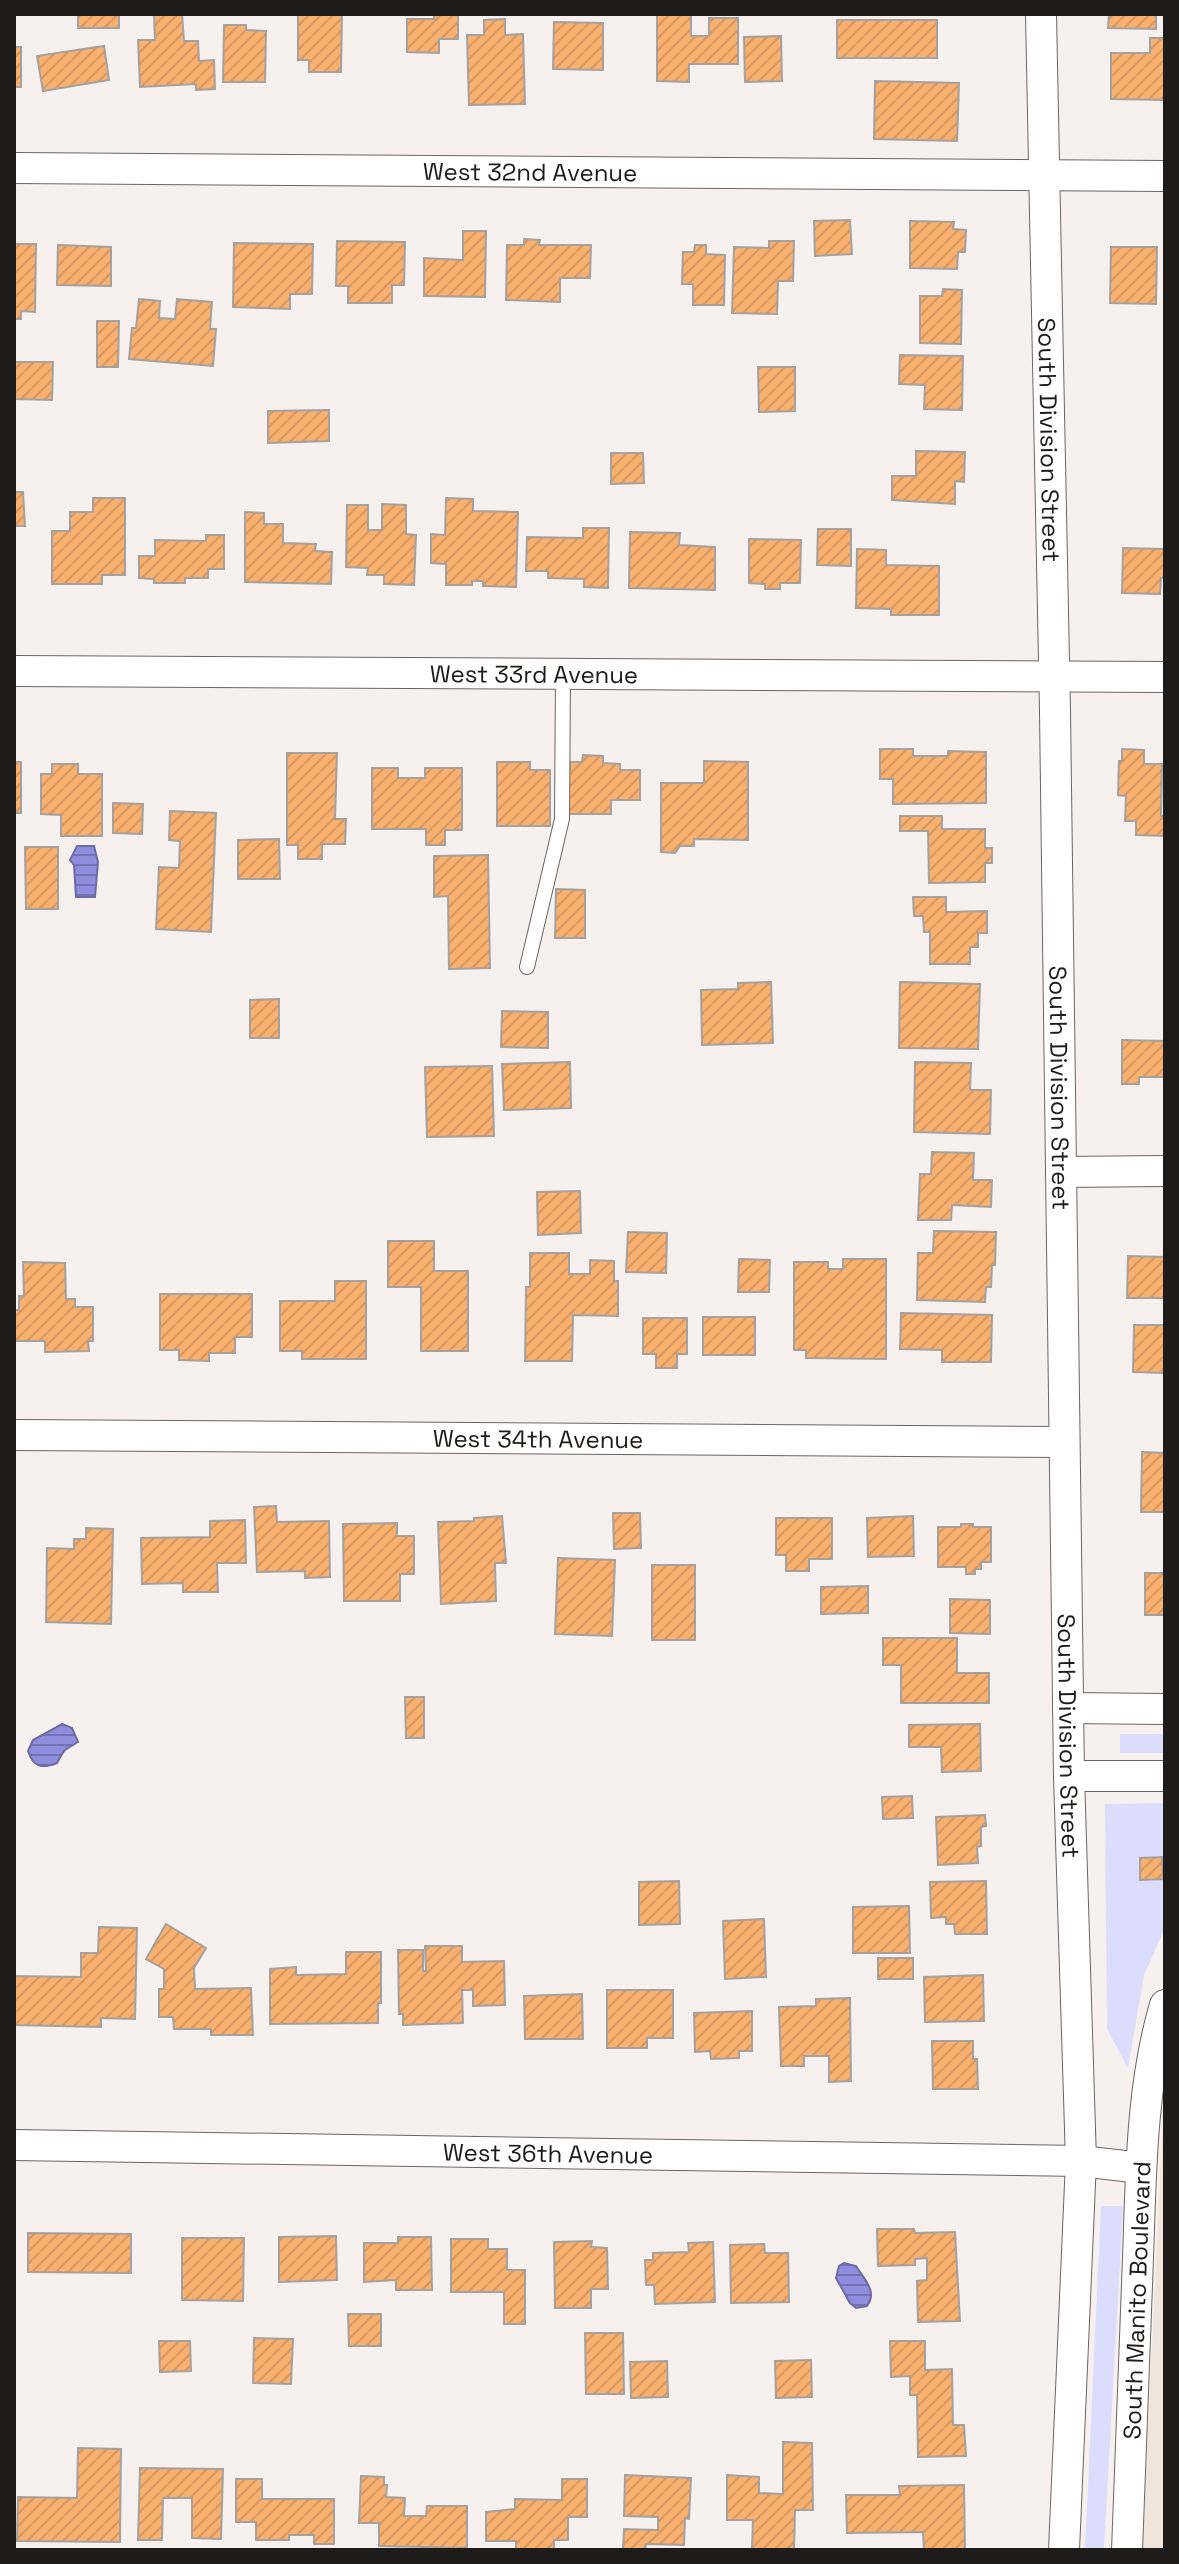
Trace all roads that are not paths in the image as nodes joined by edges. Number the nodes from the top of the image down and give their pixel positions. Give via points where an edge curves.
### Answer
1 (1041, 14) edge
2 (14, 168) edge
3 (1044, 176) junction
4 (1165, 176) edge
5 (14, 671) edge
6 (563, 674) junction
7 (1054, 677) junction
8 (1165, 677) edge
9 (527, 967) dead end
10 (1165, 1171) edge
11 (1061, 1172) junction
12 (14, 1435) edge
13 (1064, 1442) junction
14 (1068, 1708) junction
15 (1165, 1709) edge
16 (1069, 1776) junction
17 (1165, 1776) edge
18 (1165, 2005) edge
19 (14, 2145) edge
20 (1081, 2161) junction
21 (1141, 2168) junction
22 (1064, 2550) edge
23 (1127, 2550) edge

1 - 3 street, South Division Street
2 - 3 street, West 32nd Avenue
3 - 4 street, West 32nd Avenue
3 - 7 street, South Division Street
5 - 6 street, West 33rd Avenue
6 - 7 street, West 33rd Avenue
6 - 9 lane via 562,819
7 - 8 street, West 33rd Avenue
7 - 11 street, South Division Street
10 - 11 street
11 - 13 street, South Division Street
12 - 13 street, West 34th Avenue
13 - 14 street, South Division Street
14 - 15 street
14 - 16 street, South Division Street
16 - 17 street
16 - 20 street, South Division Street
18 - 21 street, South Manito Boulevard via 1150,2077
19 - 20 street, West 36th Avenue
20 - 21 street, West 36th Avenue
20 - 22 street
21 - 23 street, South Manito Boulevard

